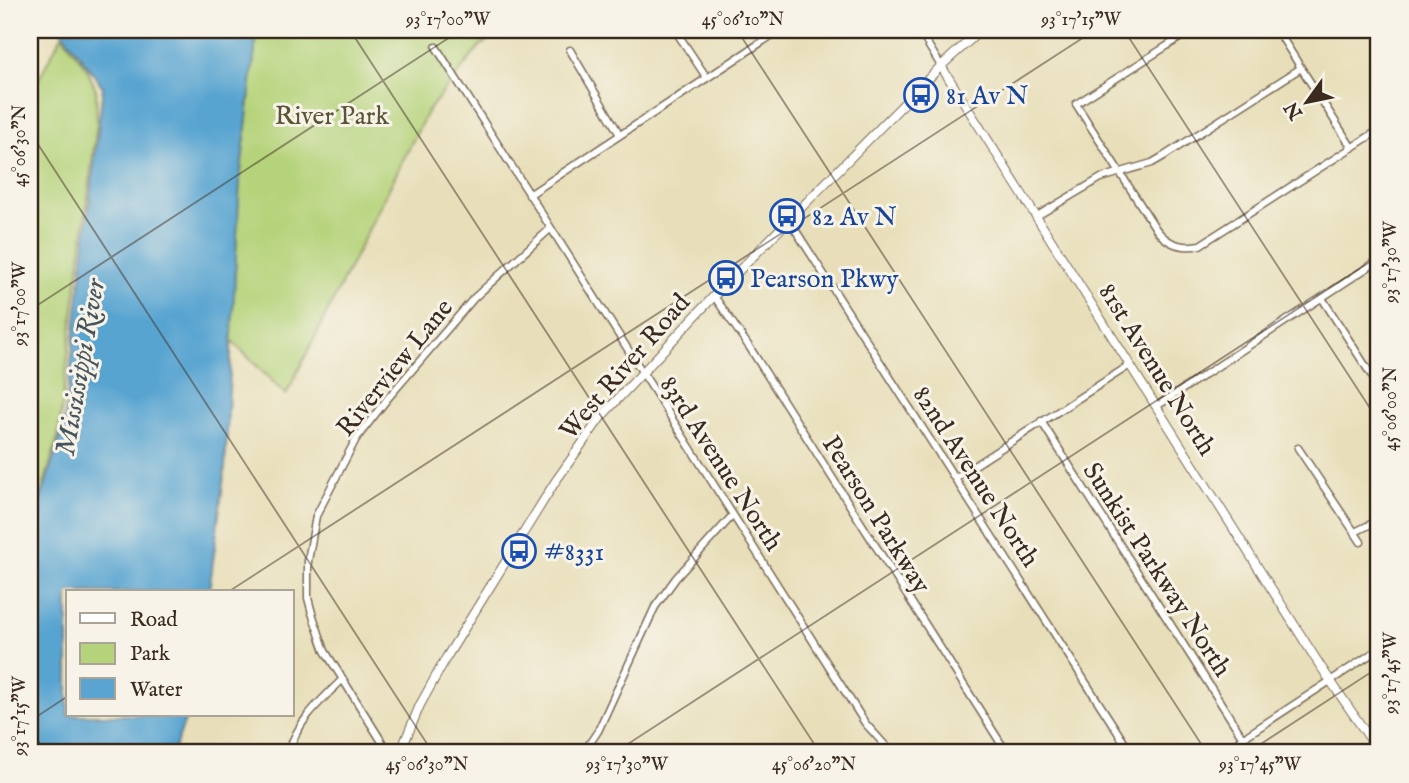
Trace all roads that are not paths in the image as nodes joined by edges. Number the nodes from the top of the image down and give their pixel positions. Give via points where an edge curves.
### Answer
1 (675, 30) edge
2 (780, 30) edge
3 (919, 30) edge
4 (981, 30) edge
5 (1192, 30) edge
6 (1277, 30) edge
7 (436, 47) dead end
8 (570, 50) dead end
9 (941, 66) junction
10 (1301, 68) junction
11 (706, 78) junction
12 (1379, 130) edge
13 (621, 135) junction
14 (1352, 148) junction
15 (1120, 172) junction
16 (529, 195) junction
17 (1037, 216) junction
18 (789, 220) junction
19 (550, 229) junction
20 (1379, 260) edge
21 (714, 296) junction
22 (1322, 298) junction
23 (1130, 365) junction
24 (641, 372) junction
25 (1379, 387) edge
26 (1157, 406) junction
27 (1041, 421) junction
28 (1298, 448) dead end
29 (954, 478) junction
30 (732, 516) junction
31 (1379, 520) edge
32 (1355, 532) junction
33 (1361, 542) dead end
34 (1379, 649) edge
35 (342, 680) junction
36 (1330, 681) junction
37 (1243, 738) junction
38 (886, 746) junction
39 (288, 753) edge
40 (389, 753) edge
41 (400, 753) edge
42 (583, 753) edge
43 (875, 753) edge
44 (892, 753) edge
45 (1007, 753) edge
46 (1131, 753) edge
47 (1220, 753) edge
48 (1378, 753) edge

1 - 11 street
2 - 11 street
3 - 9 street, 81st Avenue North
4 - 9 street, West River Road
5 - 15 street via 1076,104
6 - 10 street
7 - 16 street, 83rd Avenue North
8 - 13 street
9 - 17 street, 81st Avenue North
9 - 18 street, West River Road
10 - 14 street
10 - 15 street via 1152,163
11 - 13 street
12 - 14 street
13 - 16 street
14 - 15 street via 1209,240 1190,247 1162,237
15 - 17 street
16 - 19 street, 83rd Avenue North
17 - 23 street, 81st Avenue North
18 - 21 street, West River Road
18 - 29 street, 82nd Avenue North
19 - 24 street, 83rd Avenue North
19 - 35 street, Riverview Lane via 474,299 388,398 356,439 316,516 308,561 308,598 325,650
20 - 22 street
21 - 24 street, West River Road
21 - 45 street, Pearson Parkway
22 - 25 street
22 - 26 street
23 - 26 street, 81st Avenue North
23 - 27 street
24 - 30 street, 83rd Avenue North
24 - 41 street, West River Road via 601,417 555,482 440,668
26 - 36 street, 81st Avenue North
27 - 29 street
27 - 37 street, Sunkist Parkway North
28 - 32 street
29 - 46 street, 82nd Avenue North
30 - 38 street, 83rd Avenue North via 865,723
30 - 42 street via 665,592
31 - 32 street
32 - 33 street
34 - 36 street
35 - 39 street via 312,708
35 - 40 street, Riverview Lane
36 - 37 street
36 - 48 street, 81st Avenue North
37 - 47 street
38 - 43 street
38 - 44 street, 83rd Avenue North

